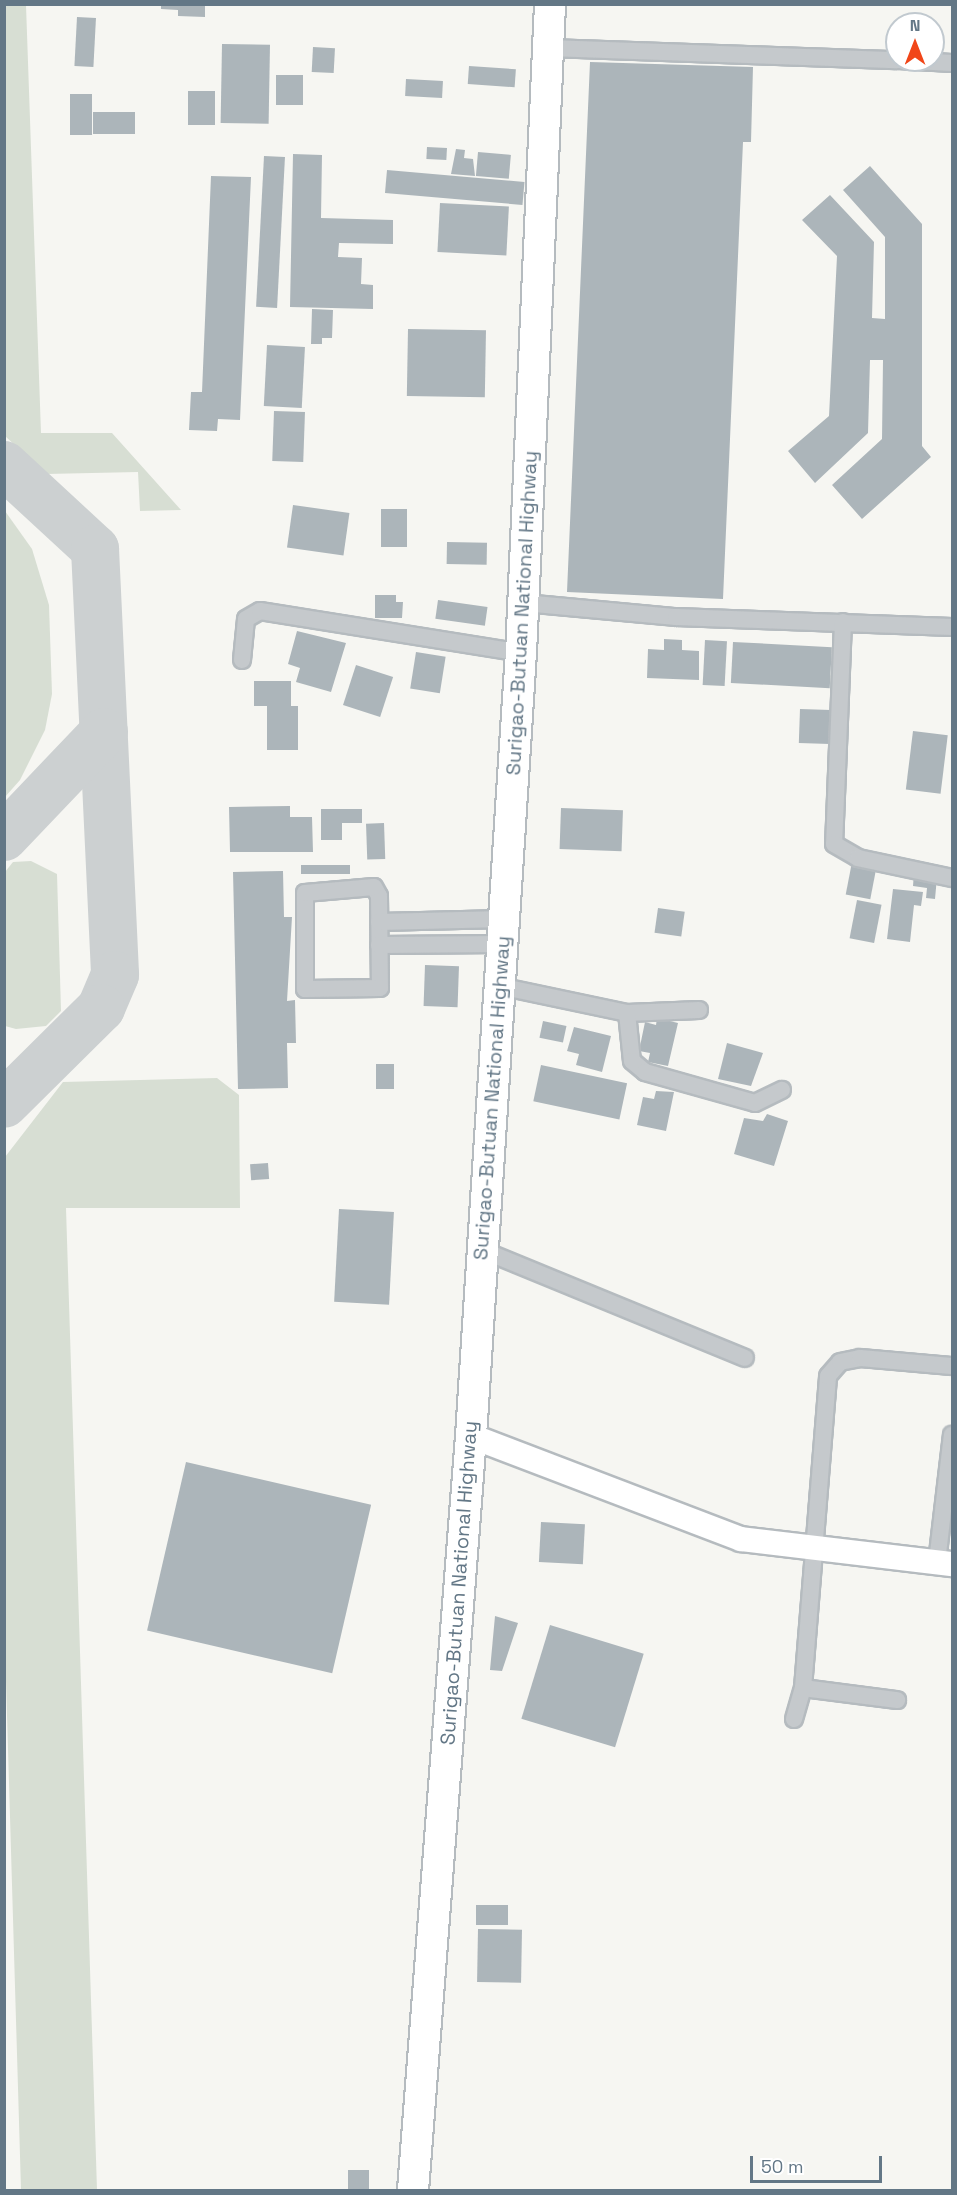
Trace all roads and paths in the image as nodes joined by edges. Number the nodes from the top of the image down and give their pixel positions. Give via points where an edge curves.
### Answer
1 (550, 4) edge
2 (549, 48) junction
3 (885, 60) edge
4 (524, 603) junction
5 (843, 622) junction
6 (952, 627) edge
7 (521, 653) junction
8 (242, 660) dead end
9 (952, 878) edge
10 (379, 922) junction
11 (502, 931) junction
12 (379, 945) junction
13 (499, 986) junction
14 (699, 1010) dead end
15 (627, 1013) junction
16 (782, 1090) dead end
17 (482, 1250) junction
18 (745, 1358) dead end
19 (952, 1366) edge
20 (952, 1435) edge
21 (471, 1436) junction
22 (814, 1550) junction
23 (945, 1563) edge
24 (803, 1688) junction
25 (897, 1700) dead end
26 (794, 1719) dead end
27 (413, 2190) edge

1 - 2 highway, Surigao-Butuan National Highway
2 - 3 street
2 - 4 highway, Surigao-Butuan National Highway
4 - 5 street via 676,617
4 - 7 highway, Surigao-Butuan National Highway
5 - 6 street
5 - 9 street via 834,844 858,858
7 - 8 street via 260,611 246,619
7 - 11 highway, Surigao-Butuan National Highway
10 - 11 street
10 - 12 street
10 - 12 street via 374,887 311,888 303,902 304,989 380,988
11 - 12 street
11 - 13 highway, Surigao-Butuan National Highway
13 - 15 street
13 - 17 highway, Surigao-Butuan National Highway
14 - 15 street
15 - 16 street via 632,1061 645,1072 755,1103
17 - 18 street
17 - 21 highway, Surigao-Butuan National Highway
19 - 22 street via 860,1358 840,1362 828,1376
20 - 23 street
21 - 22 street via 741,1539
21 - 27 highway, Surigao-Butuan National Highway
22 - 23 street
22 - 24 street
24 - 25 street
24 - 26 street

